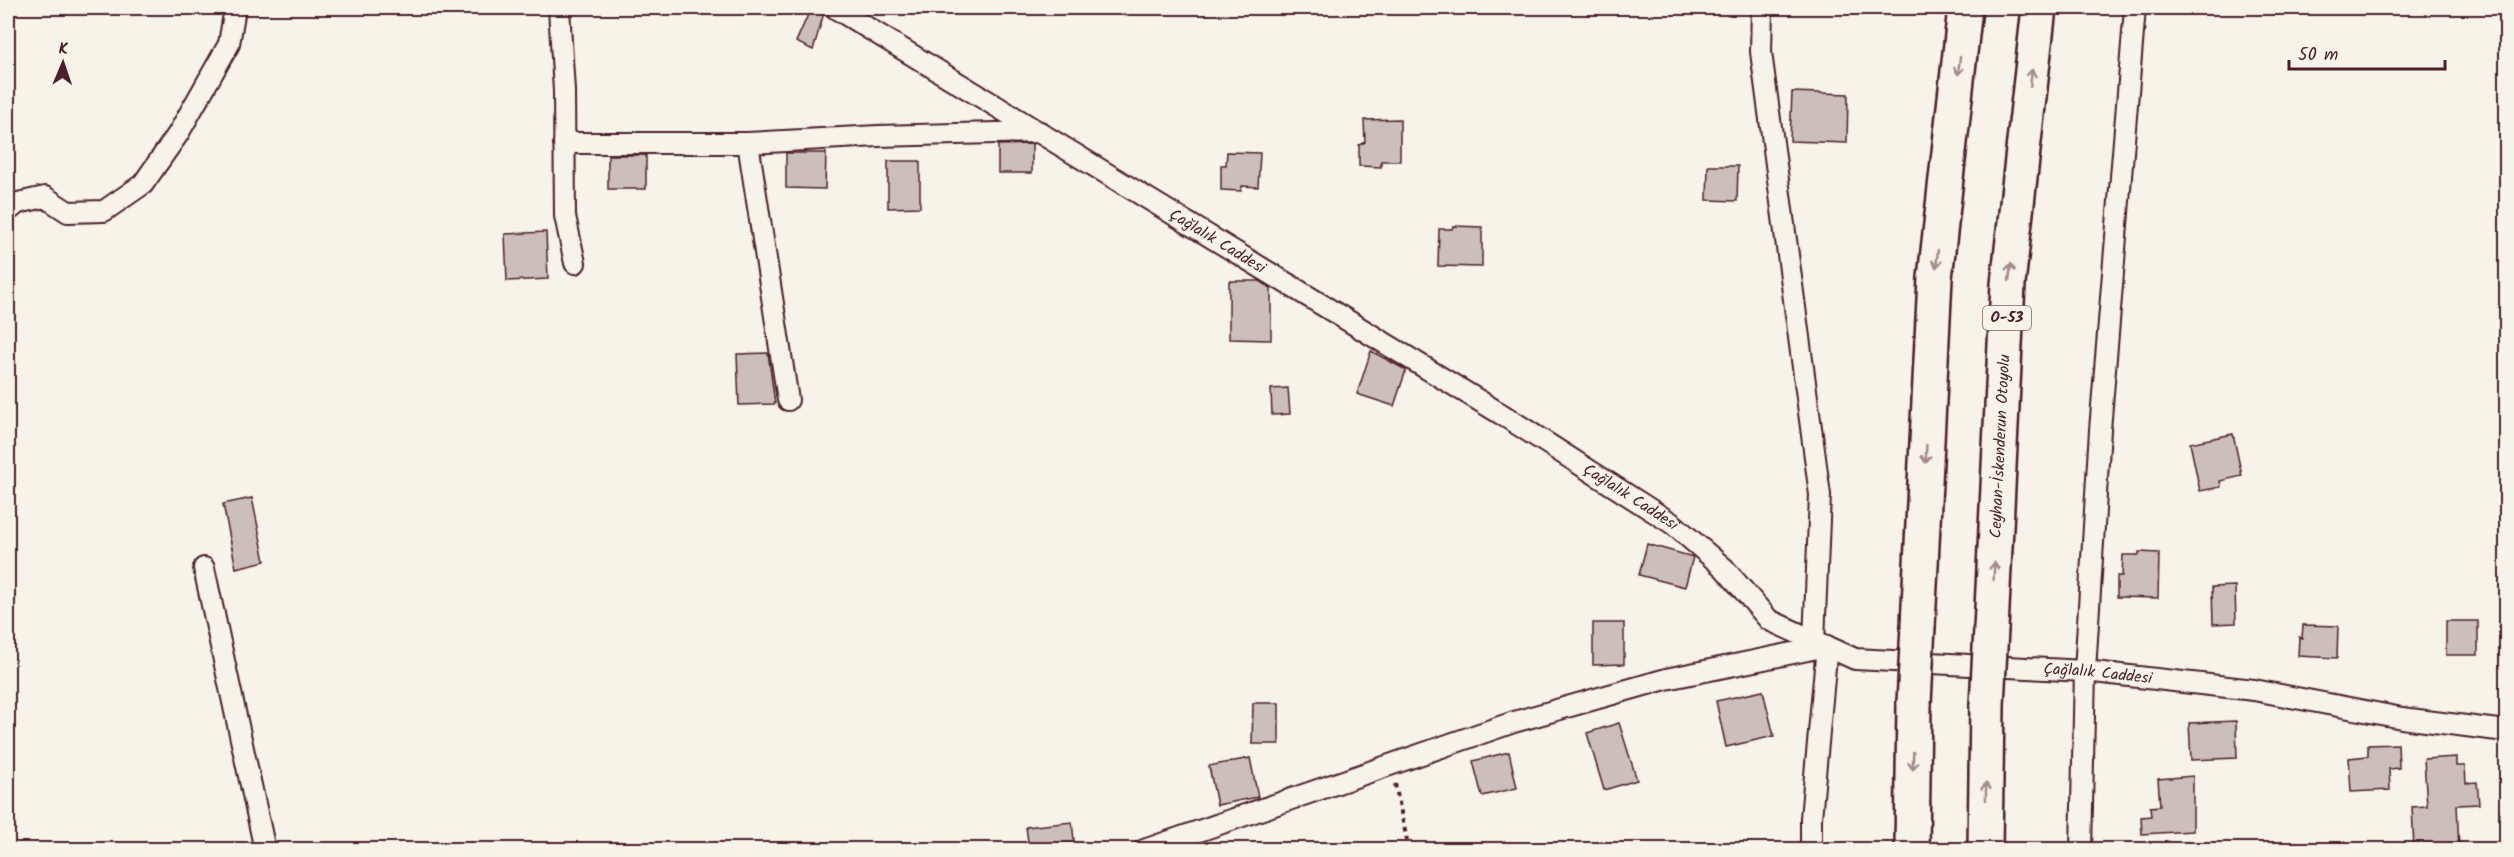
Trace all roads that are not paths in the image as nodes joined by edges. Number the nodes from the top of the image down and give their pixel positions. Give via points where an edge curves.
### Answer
1 (235, 8) edge
2 (559, 8) edge
3 (835, 8) edge
4 (1762, 8) edge
5 (1965, 8) edge
6 (2039, 8) edge
7 (2135, 8) edge
8 (1040, 132) junction
9 (564, 142) junction
10 (748, 143) junction
11 (8, 212) edge
12 (575, 263) dead end
13 (788, 400) dead end
14 (204, 568) dead end
15 (1820, 644) junction
16 (2085, 671) junction
17 (2506, 731) edge
18 (265, 849) edge
19 (1144, 849) edge
20 (1811, 849) edge
21 (1912, 849) edge
22 (1985, 849) edge
23 (2081, 849) edge

1 - 11 street via 229,44 178,134 143,184 104,212 68,212 45,197 18,203
2 - 9 street
3 - 8 street, Çağlalık Caddesi
4 - 15 street via 1761,52 1820,495
5 -> 21 highway, bridge via 1935,278 1914,703
22 -> 6 highway, Ceyhan-İskenderun Otoyolu / O-53, bridge via 1987,705 2008,284
7 - 16 street via 2100,430
8 - 10 street
8 - 15 street, Çağlalık Caddesi via 1506,417 1673,524 1724,568 1769,620
9 - 10 street
9 - 12 street via 565,216
10 - 13 street
14 - 18 street
15 - 16 street, Çağlalık Caddesi via 1855,659
15 - 19 street via 1666,679 1514,722
15 - 20 street
16 - 17 street, Çağlalık Caddesi via 2254,690 2402,718
16 - 23 street

